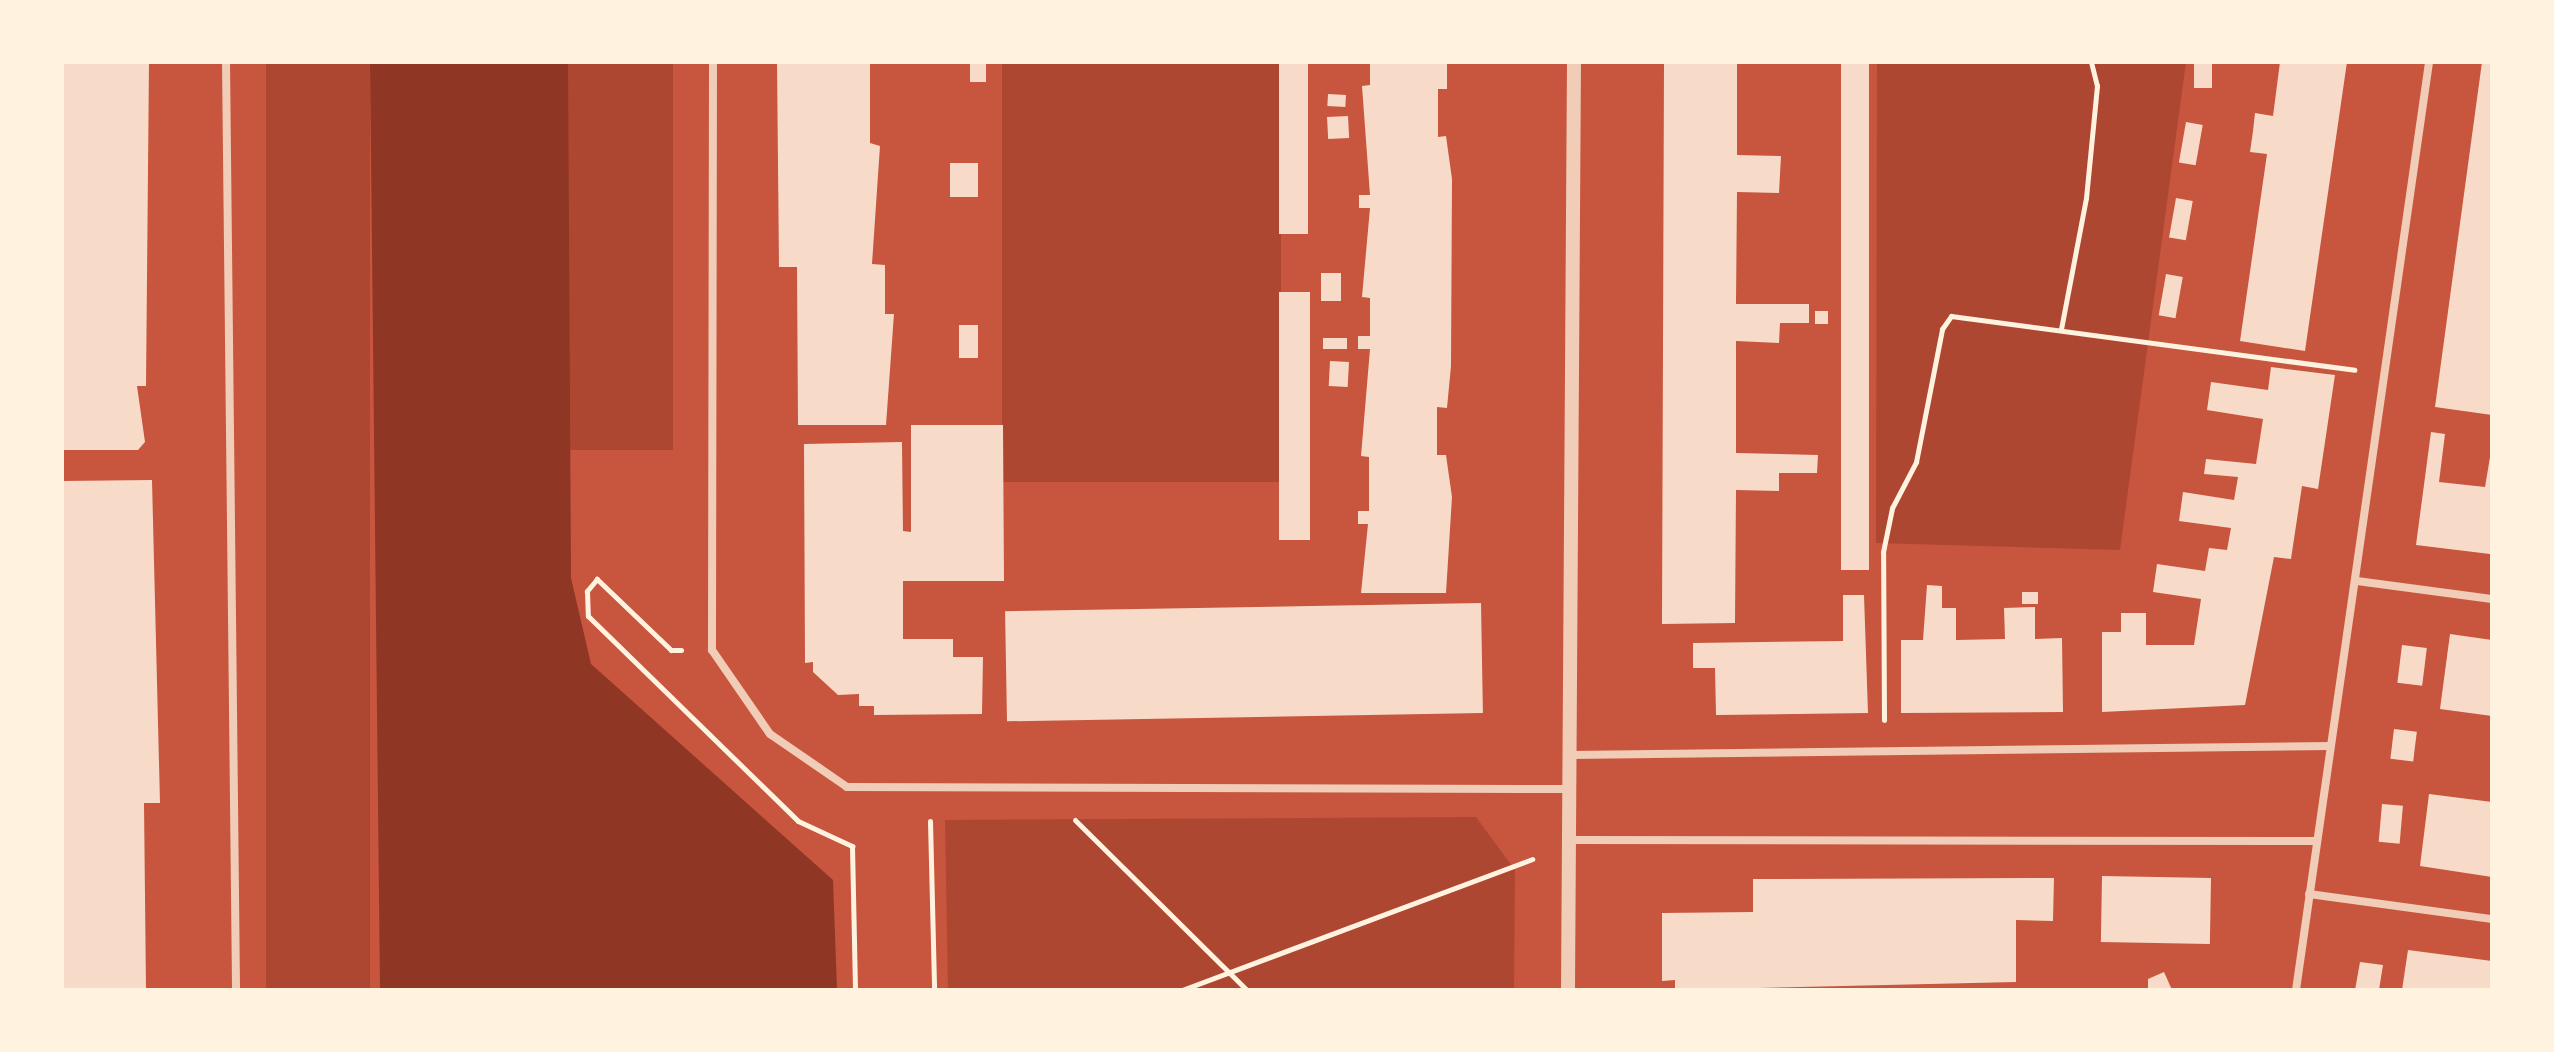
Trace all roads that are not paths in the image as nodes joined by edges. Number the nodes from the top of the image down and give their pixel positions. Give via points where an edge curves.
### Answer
1 (226, 62) edge
2 (713, 62) edge
3 (1574, 62) edge
4 (2429, 62) edge
5 (2357, 581) junction
6 (2492, 599) edge
7 (2330, 746) junction
8 (1570, 755) junction
9 (1570, 789) junction
10 (1569, 840) junction
11 (2316, 841) junction
12 (2309, 894) junction
13 (2492, 919) edge
14 (236, 990) edge
15 (1568, 990) edge
16 (2296, 990) edge

1 - 14 street
2 - 9 street via 718,512 712,650 770,734 847,787
3 - 8 street
4 - 5 street
5 - 6 street
5 - 7 street
7 - 8 street
7 - 11 street
8 - 9 street
9 - 10 street
10 - 11 street
10 - 15 street
11 - 12 street
12 - 13 street
12 - 16 street

